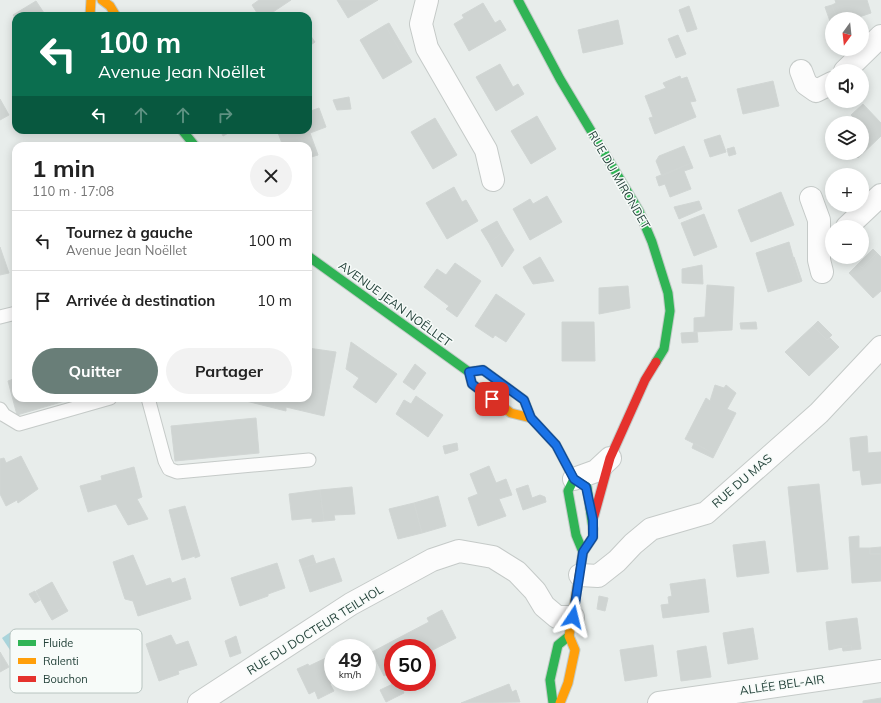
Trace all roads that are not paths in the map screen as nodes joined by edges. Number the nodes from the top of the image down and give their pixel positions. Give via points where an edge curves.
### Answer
1 (91, 0) edge
2 (102, 0) edge
3 (427, 0) edge
4 (518, 0) edge
5 (90, 12) edge
6 (114, 12) edge
7 (881, 36) edge
8 (851, 64) edge
9 (801, 71) dead end
10 (824, 87) edge
11 (185, 134) edge
12 (192, 142) edge
13 (493, 180) dead end
14 (881, 195) edge
15 (811, 198) dead end
16 (854, 220) edge
17 (825, 255) edge
18 (312, 259) edge
19 (12, 314) edge
20 (0, 317) edge
21 (881, 346) edge
22 (469, 372) junction
23 (96, 402) edge
24 (149, 402) edge
25 (0, 409) edge
26 (531, 418) junction
27 (610, 458) junction
28 (309, 460) dead end
29 (574, 479) junction
30 (593, 520) junction
31 (583, 552) junction
32 (580, 575) junction
33 (571, 626) junction
34 (881, 671) edge
35 (199, 703) edge
36 (553, 703) edge
37 (560, 703) edge
38 (659, 703) edge

1 - 5 main road
2 - 6 main road
3 - 13 street via 421,24 428,48 486,150
4 - 27 main road, RUE DU MIRONDET via 560,79 639,211 668,292 670,311 664,349 645,380
7 - 8 street
9 - 10 street via 806,84
11 - 12 main road
14 - 16 street
15 - 17 street via 819,220
18 - 22 main road, AVENUE JEAN NOËLLET
19 - 20 lane
21 - 32 street, RUE DU MAS via 819,413 706,513 651,529 598,576
22 - 26 main road, AVENUE JEAN NOËLLET via 472,384 512,413
22 - 26 main road via 483,370 524,400
23 - 25 lane via 19,424 4,415
24 - 28 lane via 165,461 169,469 177,472
26 - 29 main road via 556,445
27 - 29 street, RUE DU MIRONDET via 596,471
27 - 30 main road, RUE DU MIRONDET
29 - 30 main road via 586,487
29 - 31 main road via 568,491 576,535
30 - 31 main road via 593,537
31 - 32 main road
32 - 33 main road
33 - 35 street, RUE DU DOCTEUR TEILHOL via 544,606 517,572 493,557 459,551 432,560 351,604
33 - 36 main road via 558,645 550,680
33 - 37 main road via 575,650 568,683
34 - 38 street, ALLÉE BEL-AIR

